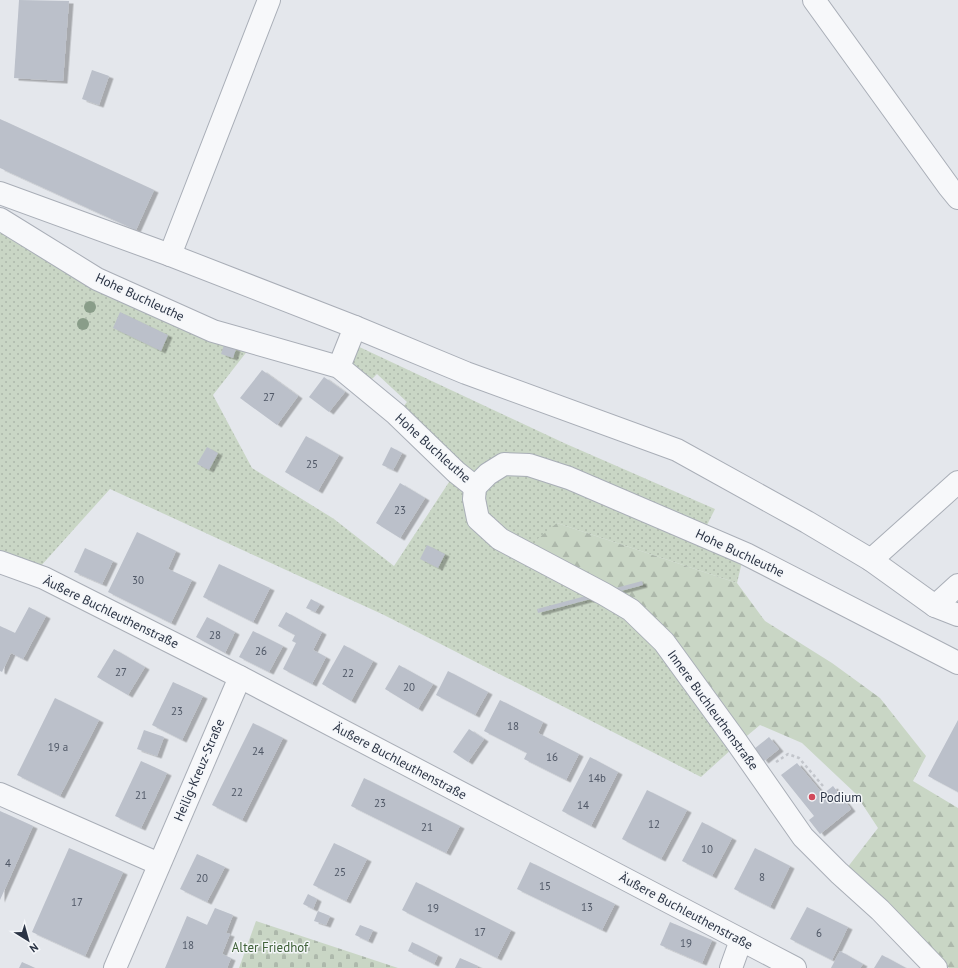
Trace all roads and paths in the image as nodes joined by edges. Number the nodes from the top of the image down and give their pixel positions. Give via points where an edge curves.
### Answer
1 (269, 0) edge
2 (814, 0) edge
3 (955, 188) edge
4 (0, 193) edge
5 (0, 219) edge
6 (170, 256) junction
7 (355, 327) junction
8 (339, 367) junction
9 (958, 482) edge
10 (475, 487) junction
11 (871, 560) junction
12 (0, 562) edge
13 (958, 585) edge
14 (935, 606) junction
15 (958, 615) edge
16 (958, 663) edge
17 (240, 677) junction
18 (760, 774) junction
19 (823, 786) dead end
20 (0, 794) edge
21 (159, 864) junction
22 (742, 940) junction
23 (115, 968) edge
24 (731, 968) edge
25 (795, 968) edge
26 (936, 968) edge

1 - 6 street
2 - 3 street
4 - 6 street
5 - 8 street, Hohe Buchleuthe via 97,279 213,331
6 - 7 street
7 - 8 street
7 - 11 street via 466,373 677,450
8 - 10 street, Hohe Buchleuthe via 396,414
9 - 11 street
10 - 16 street, Hohe Buchleuthe via 488,474 504,464 529,466 569,478 746,554
10 - 18 street, Innere Buchleuthenstraße via 474,499 478,519 500,539 631,610 664,642
11 - 14 street
12 - 17 street, Äußere Buchleuthenstraße via 44,578
13 - 14 street
14 - 15 street
17 - 21 street, Heilig-Kreuz-Straße
17 - 22 street, Äußere Buchleuthenstraße
18 - 19 path via 788,754 799,758
18 - 26 street, Innere Buchleuthenstraße via 803,837 880,910
20 - 21 street
21 - 23 street, Heilig-Kreuz-Straße
22 - 24 street
22 - 25 street, Äußere Buchleuthenstraße

